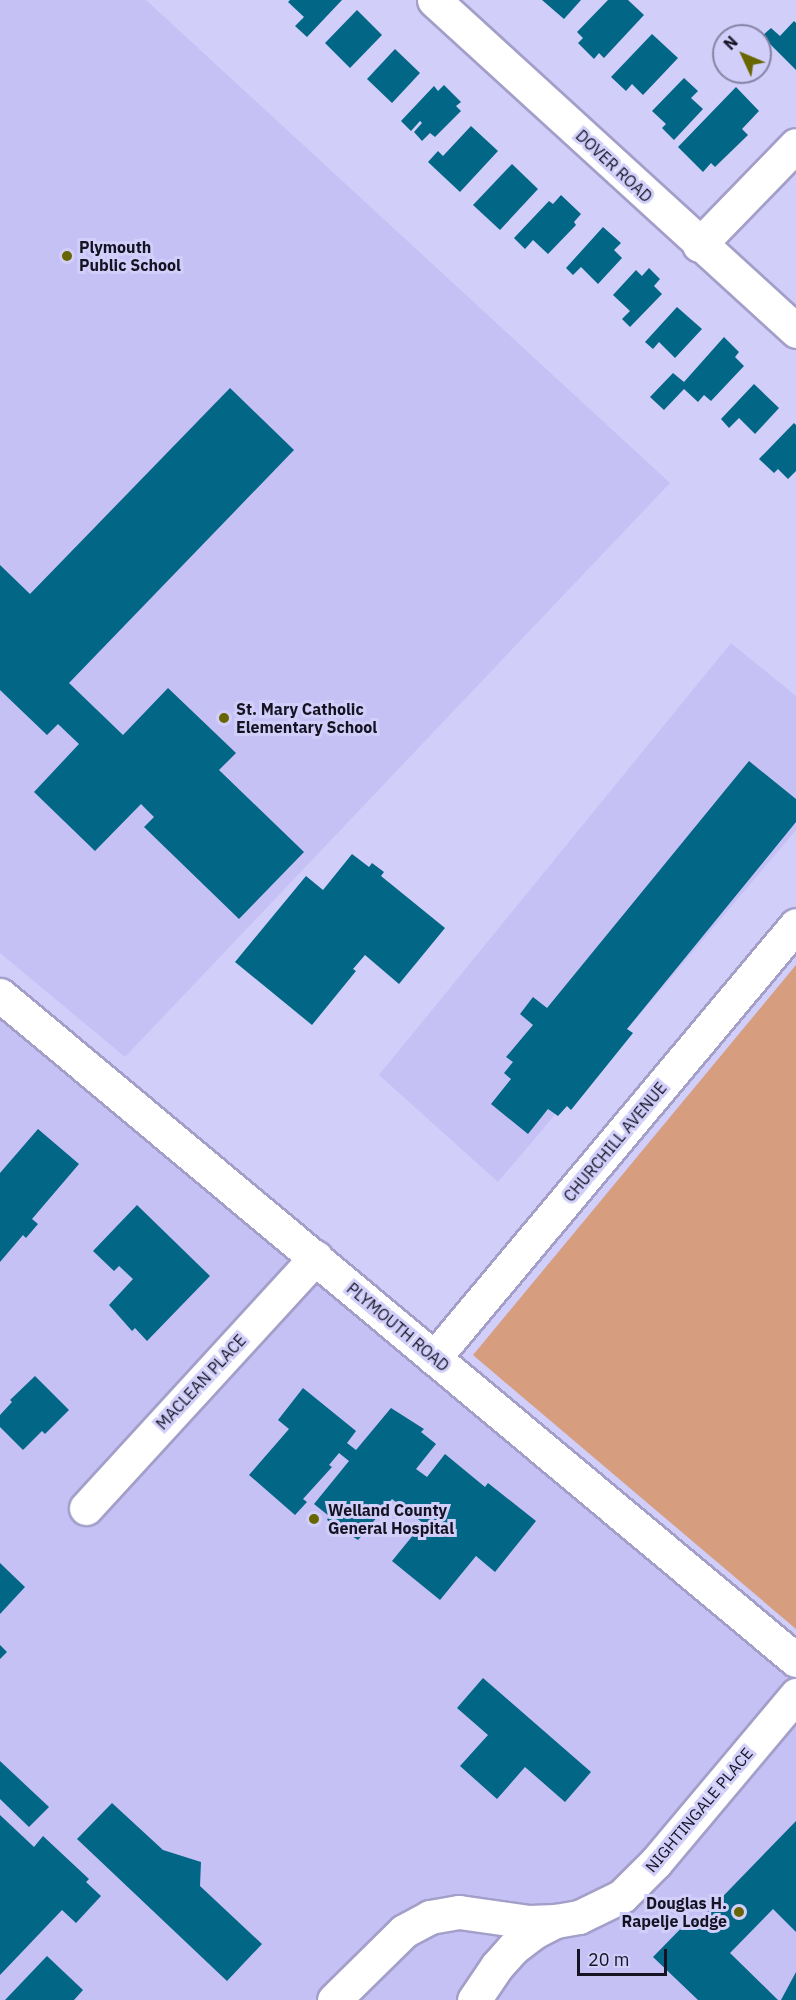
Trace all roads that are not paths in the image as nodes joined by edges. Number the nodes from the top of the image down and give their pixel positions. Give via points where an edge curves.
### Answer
1 (434, 0) edge
2 (796, 144) edge
3 (699, 245) junction
4 (796, 331) edge
5 (796, 925) edge
6 (0, 995) edge
7 (316, 1257) junction
8 (434, 1358) junction
9 (86, 1508) dead end
10 (796, 1660) edge
11 (796, 1695) edge
12 (556, 1921) junction
13 (334, 2000) edge
14 (474, 2000) edge

1 - 3 street, DOVER ROAD
2 - 3 street
3 - 4 street, DOVER ROAD
5 - 8 street, CHURCHILL AVENUE
6 - 7 street, PLYMOUTH ROAD
7 - 8 street, PLYMOUTH ROAD
7 - 9 street, MACLEAN PLACE
8 - 10 street, PLYMOUTH ROAD
11 - 12 street, NIGHTINGALE PLACE via 639,1880 601,1908
12 - 13 street, NIGHTINGALE PLACE via 529,1922 459,1912 430,1917 405,1931
12 - 14 street, NIGHTINGALE PLACE via 513,1948

